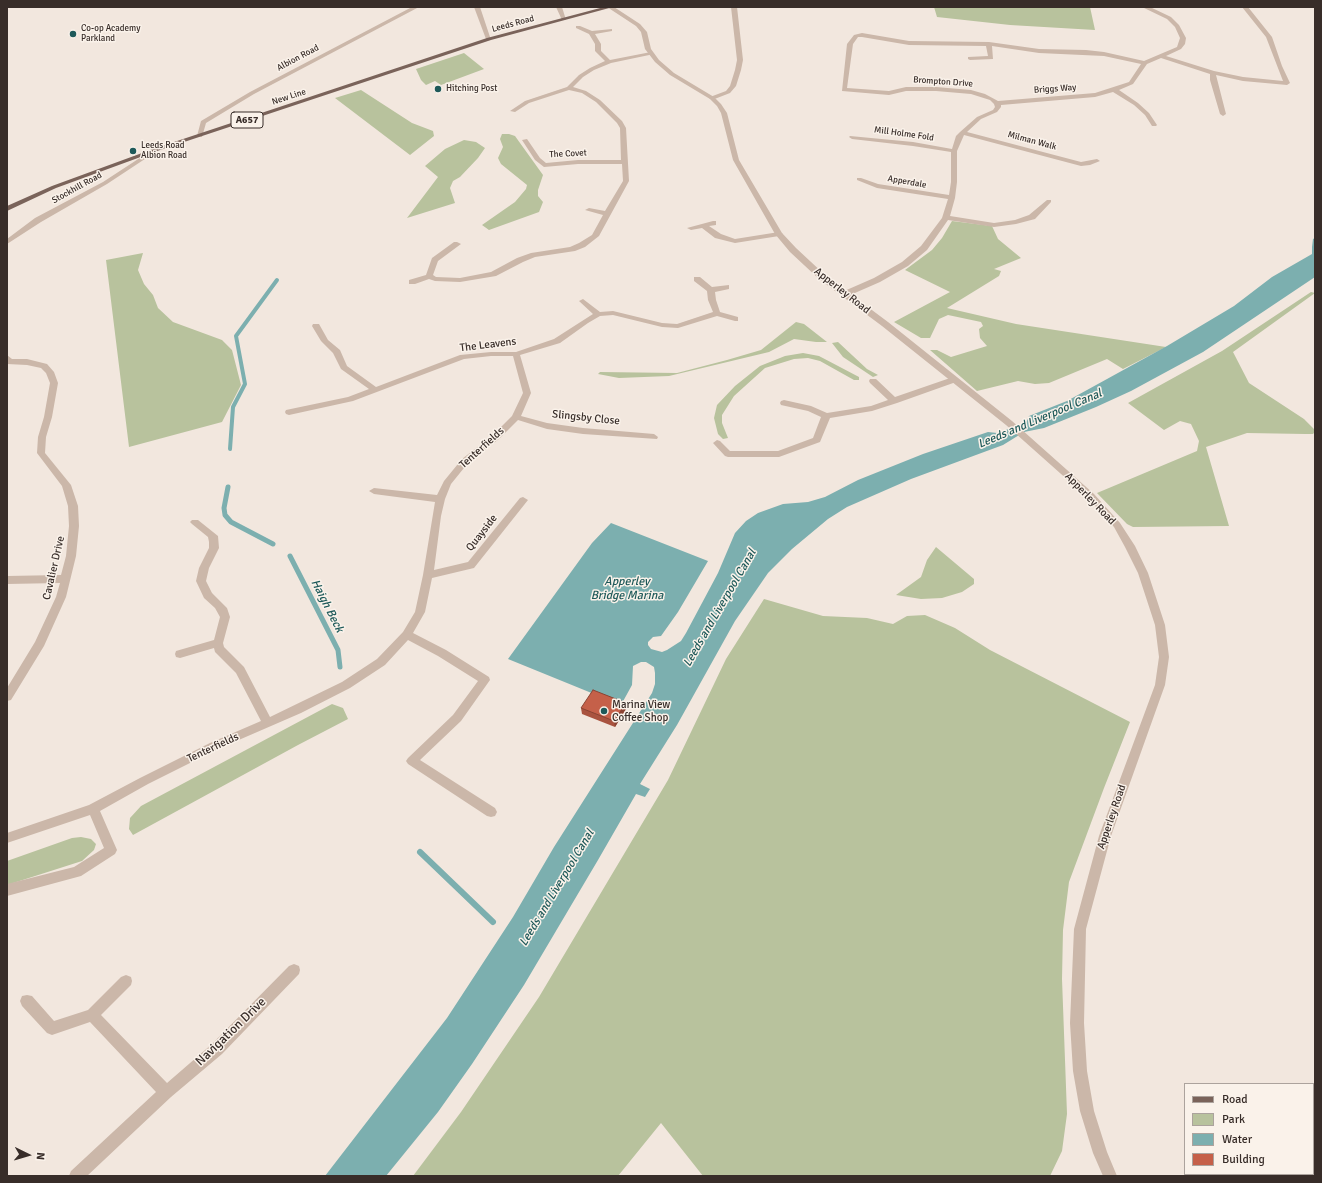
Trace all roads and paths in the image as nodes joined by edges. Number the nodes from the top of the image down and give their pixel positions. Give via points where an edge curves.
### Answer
1 (416, 7) edge
2 (477, 7) edge
3 (559, 7) edge
4 (610, 7) edge
5 (734, 7) edge
6 (1145, 7) edge
7 (1245, 7) edge
8 (564, 19) junction
9 (578, 27) dead end
10 (610, 30) dead end
11 (591, 33) junction
12 (489, 39) junction
13 (989, 44) junction
14 (651, 54) junction
15 (1161, 56) junction
16 (970, 58) dead end
17 (609, 62) junction
18 (1145, 63) junction
19 (1214, 73) junction
20 (570, 88) junction
21 (1114, 90) junction
22 (712, 98) junction
23 (997, 103) junction
24 (513, 111) dead end
25 (1222, 114) dead end
26 (1154, 126) dead end
27 (962, 133) junction
28 (200, 136) junction
29 (852, 137) dead end
30 (525, 140) dead end
31 (155, 150) junction
32 (954, 151) junction
33 (1097, 160) dead end
34 (625, 162) junction
35 (859, 179) dead end
36 (952, 198) junction
37 (1049, 201) dead end
38 (7, 209) edge
39 (590, 210) dead end
40 (607, 214) junction
41 (946, 218) junction
42 (713, 223) dead end
43 (703, 225) junction
44 (691, 228) dead end
45 (779, 234) junction
46 (7, 242) edge
47 (457, 244) dead end
48 (429, 276) junction
49 (697, 279) dead end
50 (412, 282) dead end
51 (726, 287) dead end
52 (711, 290) junction
53 (845, 294) junction
54 (583, 301) dead end
55 (717, 312) junction
56 (598, 314) junction
57 (735, 319) dead end
58 (316, 326) dead end
59 (516, 354) junction
60 (8, 361) edge
61 (953, 380) junction
62 (873, 381) dead end
63 (375, 390) junction
64 (894, 401) junction
65 (784, 402) dead end
66 (289, 412) dead end
67 (516, 416) junction
68 (826, 416) junction
69 (654, 437) dead end
70 (717, 443) dead end
71 (374, 491) dead end
72 (440, 499) junction
73 (523, 500) dead end
74 (195, 522) dead end
75 (428, 575) junction
76 (66, 579) junction
77 (7, 580) edge
78 (407, 636) junction
79 (218, 643) junction
80 (180, 654) dead end
81 (7, 697) edge
82 (268, 724) junction
83 (93, 810) junction
84 (492, 812) dead end
85 (7, 838) edge
86 (7, 890) edge
87 (294, 970) dead end
88 (126, 981) dead end
89 (27, 1001) dead end
90 (92, 1015) junction
91 (166, 1092) junction
92 (76, 1176) edge
93 (1110, 1176) edge

1 - 28 street, Albion Road via 252,93 203,122
2 - 12 street
3 - 8 street
4 - 8 main road, Leeds Road / A657
4 - 14 street via 638,25 644,32
5 - 22 street via 740,60 738,70 728,92
6 - 15 street via 1169,18 1178,26 1183,38 1179,48
7 - 19 street via 1269,37 1287,83 1243,79
8 - 12 main road, Leeds Road / A657
9 - 11 street
10 - 11 street
11 - 17 street via 598,44 598,51
12 - 28 main road, New Line / A657
13 - 16 street via 991,58
13 - 18 street via 1046,52 1104,54
13 - 23 street, Brompton Drive via 909,42 856,36 850,44 844,90 889,93 906,89 950,90 983,95
14 - 17 street
14 - 22 street via 672,74
15 - 18 street
15 - 19 street
17 - 20 street via 592,69
18 - 21 street, Briggs Way via 1130,83
19 - 25 street via 1213,80
20 - 24 street via 527,102
20 - 34 street via 584,92 598,101 620,122 623,128
21 - 23 street, Briggs Way
21 - 26 street via 1136,104 1147,114
22 - 45 street, Apperley Road via 724,113 736,160
23 - 27 street via 995,111 979,118
27 - 32 street
27 - 33 street, Milman Walk via 1081,164
28 - 31 main road, New Line / A657
29 - 32 street, Mill Holme Fold
30 - 34 street, The Covet via 544,164
31 - 38 main road, New Line / A657 via 54,187
31 - 46 street, Stockhill Road via 105,183 38,220
32 - 36 street
34 - 40 street via 626,181
35 - 36 street, Apperdale via 877,186
36 - 41 street
37 - 41 street via 1032,217 1016,222 994,225
39 - 40 street
40 - 48 street via 595,236 572,249 534,255 493,274 474,278 446,280
41 - 53 street via 924,248 906,264
42 - 43 street
43 - 44 street
43 - 45 street via 718,236 735,241
45 - 53 street, Apperley Road via 804,260
47 - 48 street via 435,260
48 - 50 street
49 - 52 street
51 - 52 street
52 - 55 street
53 - 61 street, Apperley Road
54 - 56 street
55 - 56 street via 678,326 662,325 613,313
55 - 57 street
56 - 59 street, The Leavens via 556,341
58 - 63 street via 325,341 337,352 344,367
59 - 63 street, The Leavens via 463,357
59 - 67 street, Tenterfields via 527,393
60 - 76 street, Cavalier Drive via 44,366 50,372 54,383 41,453 66,485 73,506 74,540
61 - 64 street
61 - 93 street, Apperley Road via 1026,437 1104,509 1130,546 1143,573 1160,625 1164,657 1160,686 1105,836 1080,929 1077,1023 1080,1071 1087,1111
62 - 64 street
63 - 66 street, The Leavens via 350,399
64 - 68 street via 872,408
65 - 68 street
67 - 69 street, Slingsby Close via 547,426
67 - 72 street, Tenterfields via 496,437 465,461 447,483
68 - 70 street via 817,440 779,454 728,454
71 - 72 street
72 - 75 street, Tenterfields
73 - 75 street, Quayside via 471,565
74 - 79 street via 212,536 214,542 201,581 208,595 223,611 224,626
75 - 78 street, Tenterfields via 420,612
76 - 77 street
76 - 81 street, Cavalier Drive via 61,597 40,643
78 - 82 street, Tenterfields via 381,662 346,685
78 - 84 street via 442,653 485,680 457,718 412,762
79 - 80 street
79 - 82 street via 219,649 240,670
82 - 83 street, Tenterfields via 214,746
83 - 85 street, Tenterfields
83 - 86 street via 111,850 77,872
87 - 91 street, Navigation Drive via 217,1049
88 - 90 street
89 - 90 street via 52,1028
90 - 91 street
91 - 92 street, Navigation Drive

